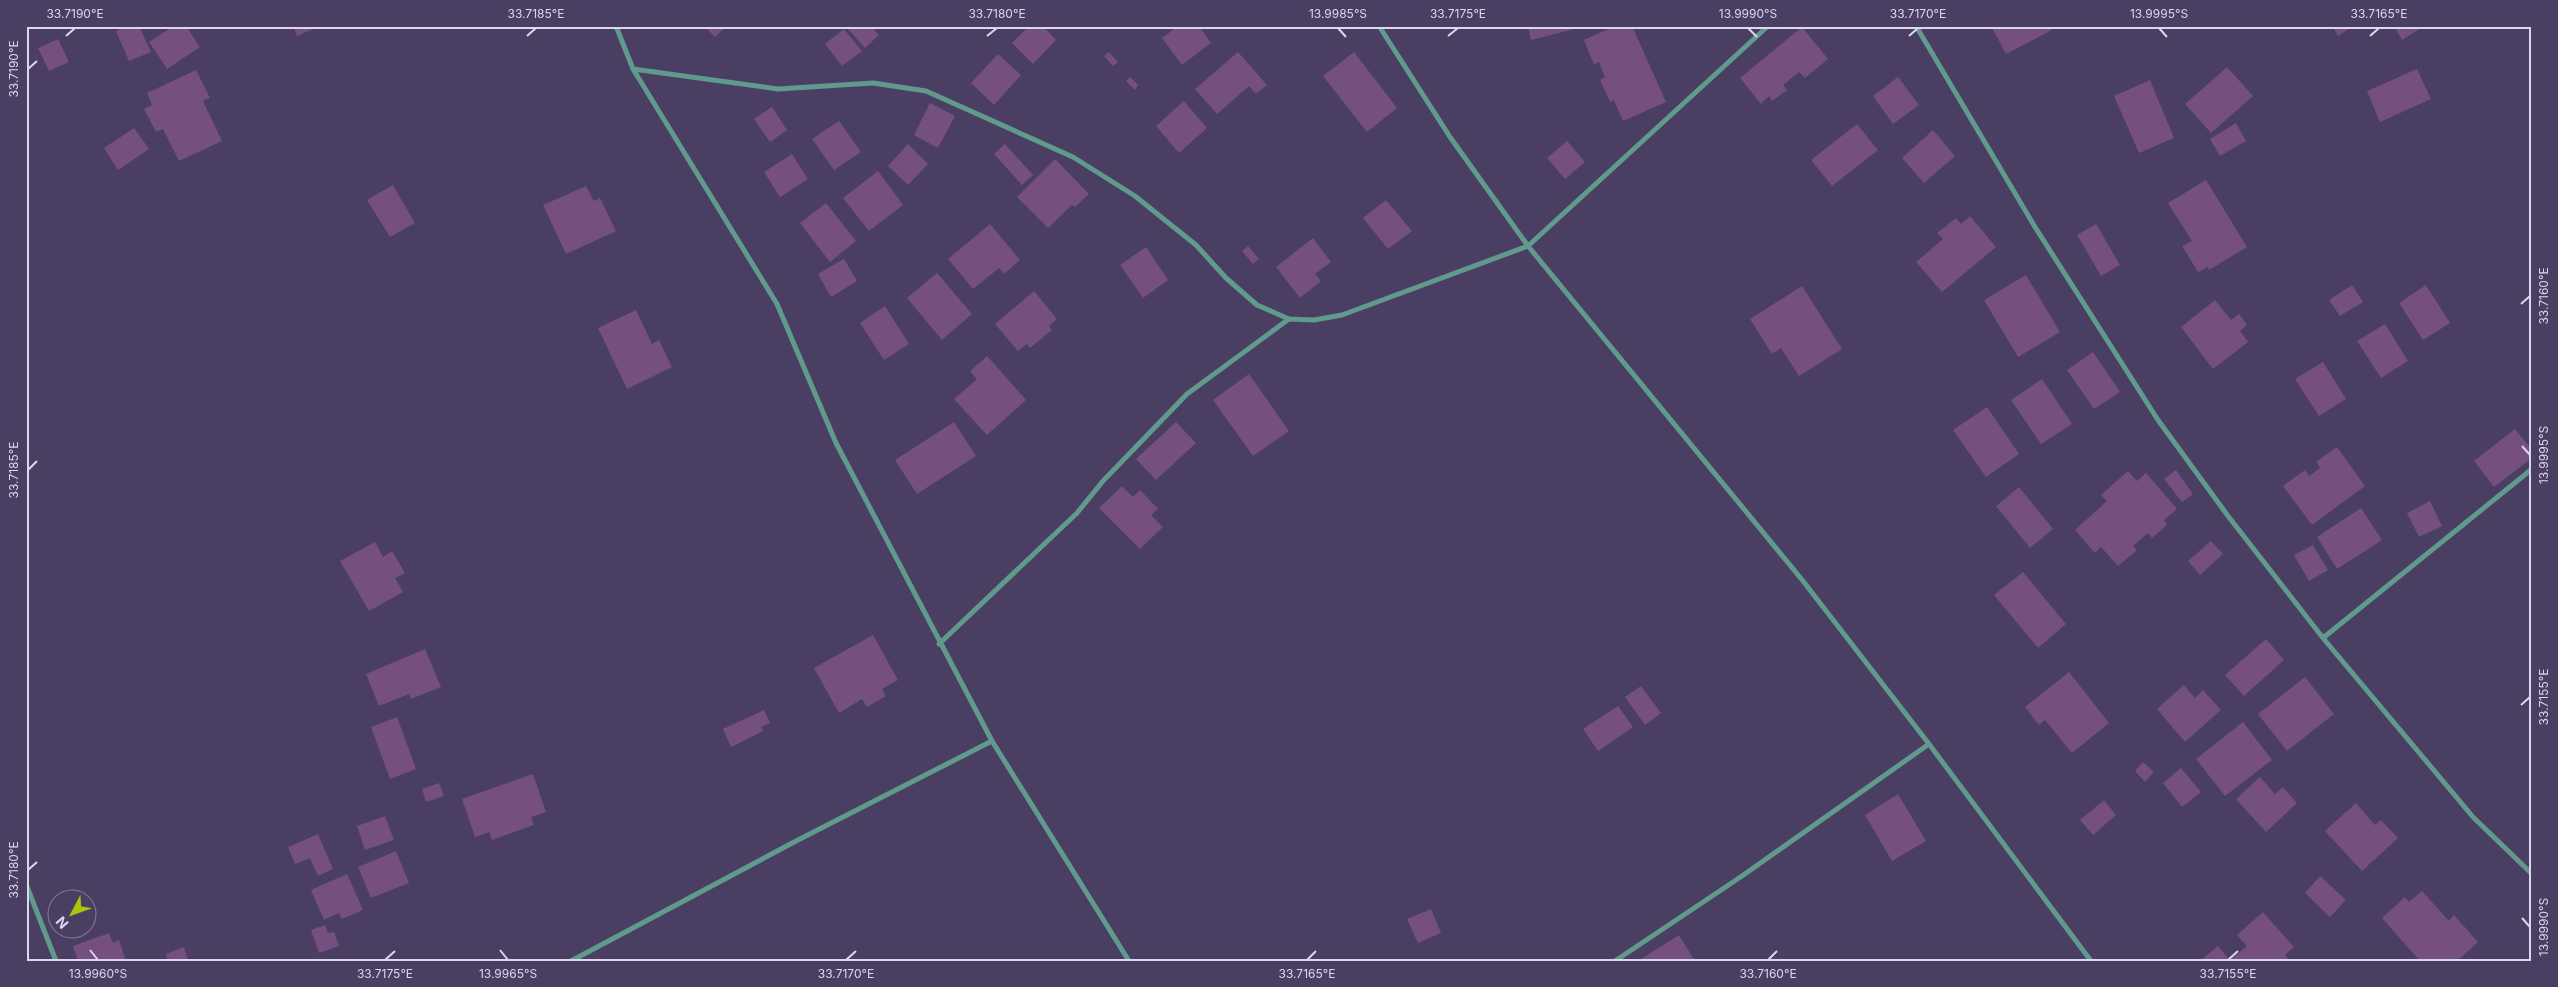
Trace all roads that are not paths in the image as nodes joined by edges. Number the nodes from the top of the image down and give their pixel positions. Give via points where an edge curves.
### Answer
1 (616, 26) edge
2 (1379, 26) edge
3 (1768, 26) edge
4 (1916, 26) edge
5 (633, 69) junction
6 (1528, 246) junction
7 (1289, 318) junction
8 (2532, 470) edge
9 (2323, 638) junction
10 (939, 644) junction
11 (992, 742) junction
12 (1929, 744) junction
13 (2532, 874) edge
14 (26, 884) edge
15 (56, 961) edge
16 (571, 961) edge
17 (1129, 961) edge
18 (1615, 961) edge
19 (2091, 961) edge

1 - 5 street
2 - 6 street via 1450,137
3 - 6 street
4 - 9 street via 2035,227 2158,420
5 - 7 street via 778,89 873,83 926,91 1073,157 1135,196 1196,245 1226,278 1257,304
5 - 10 street via 777,304 836,444
6 - 7 street via 1342,315 1314,320
6 - 12 street via 1741,503
7 - 10 street via 1187,394 1102,481 1077,513
8 - 9 street
9 - 13 street via 2473,817
10 - 11 street
11 - 16 street via 796,841
11 - 17 street
12 - 18 street
12 - 19 street
14 - 15 street

